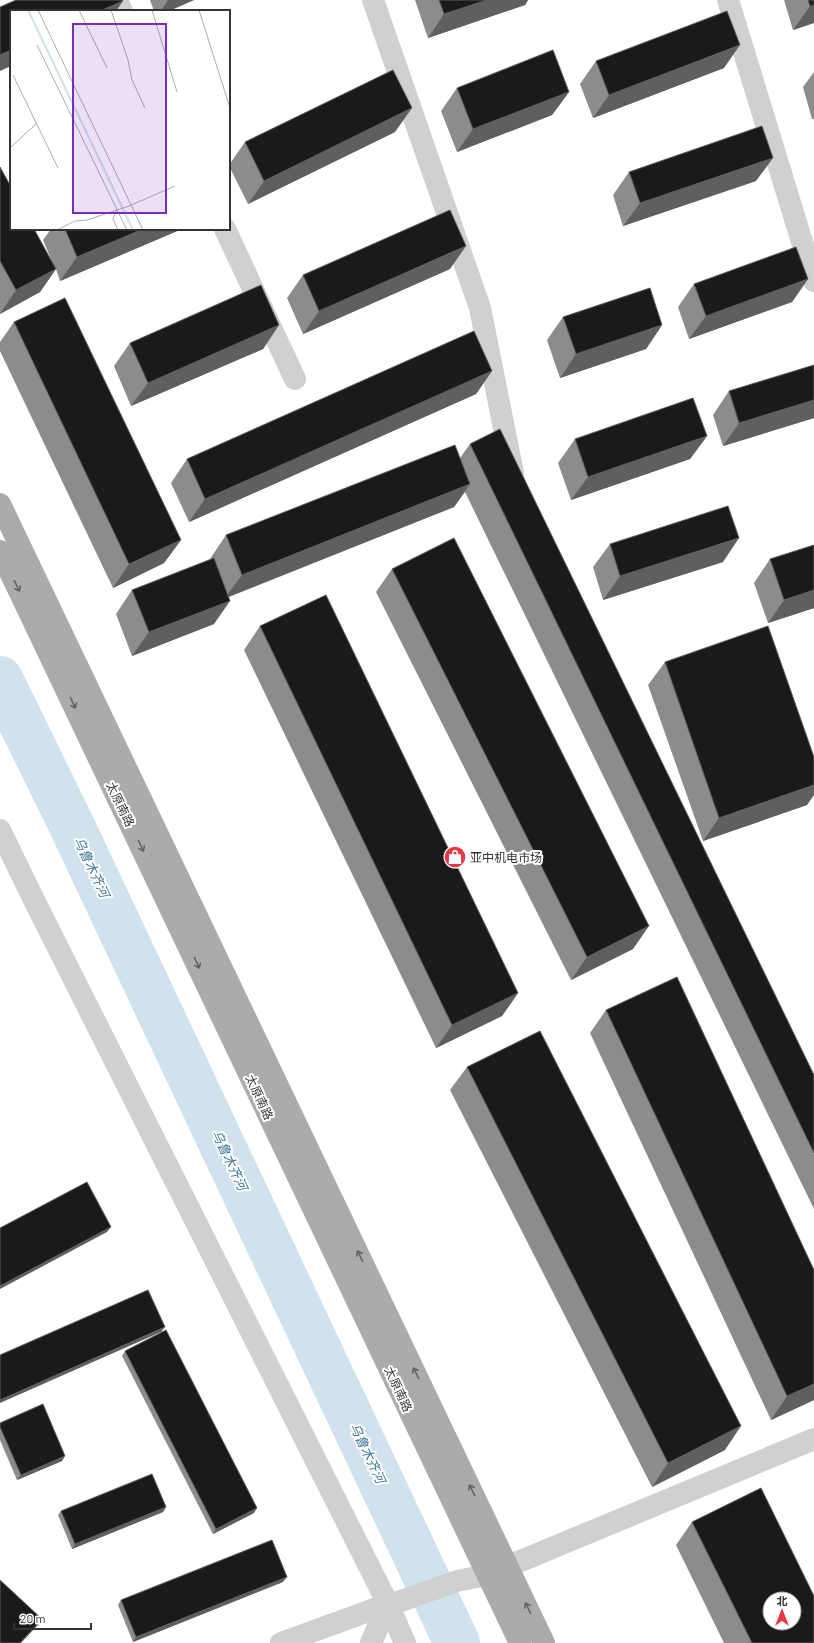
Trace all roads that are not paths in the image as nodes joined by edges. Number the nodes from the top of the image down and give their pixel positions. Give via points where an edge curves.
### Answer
1 (117, 0) edge
2 (373, 0) edge
3 (728, 0) edge
4 (122, 10) edge
5 (225, 230) edge
6 (814, 281) edge
7 (295, 379) dead end
8 (518, 489) edge
9 (0, 504) edge
10 (0, 551) edge
11 (0, 830) edge
12 (814, 1439) edge
13 (508, 1567) junction
14 (487, 1575) junction
15 (394, 1603) junction
16 (281, 1643) edge
17 (371, 1643) edge
18 (405, 1643) edge
19 (520, 1643) edge
20 (544, 1643) edge

1 - 4 street
2 - 8 street via 480,308
3 - 6 street
5 - 7 street
13 -> 9 main road
10 -> 14 main road, 太原南路
11 - 15 street
12 - 13 street
13 - 14 street
20 -> 13 main road
14 - 15 street via 457,1581
14 - 19 main road, 太原南路
15 - 16 street
15 - 17 street
15 - 18 street

